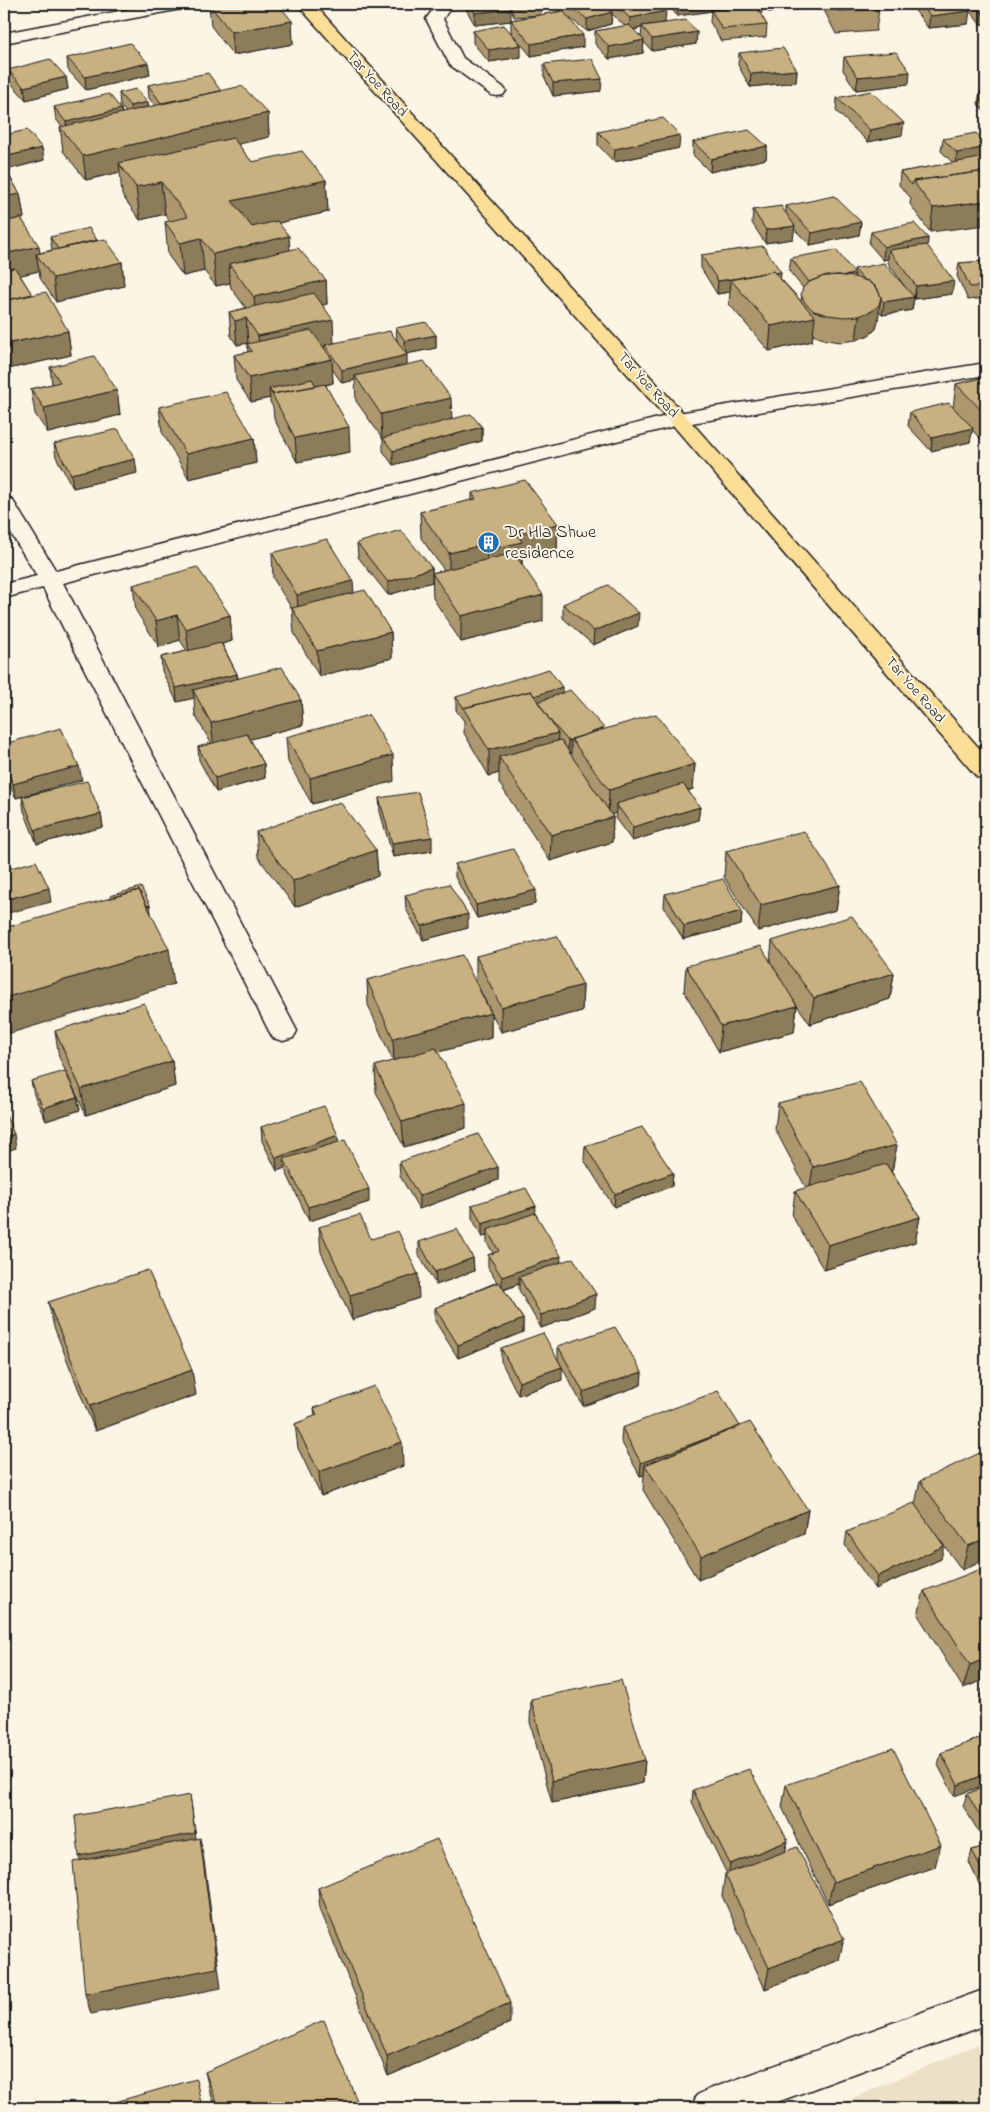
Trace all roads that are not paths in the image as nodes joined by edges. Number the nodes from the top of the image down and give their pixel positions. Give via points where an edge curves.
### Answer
1 (182, 4) edge
2 (305, 4) edge
3 (445, 4) edge
4 (5, 37) edge
5 (497, 91) dead end
6 (986, 369) edge
7 (678, 419) junction
8 (4, 504) edge
9 (50, 579) junction
10 (4, 591) edge
11 (986, 771) edge
12 (283, 1031) dead end
13 (986, 2007) edge
14 (710, 2108) edge

1 - 4 street
2 - 7 main road, Tar Yoe Road
3 - 5 street via 434,19 456,61
6 - 7 street
7 - 9 street
7 - 11 main road, Tar Yoe Road
8 - 9 street
9 - 10 street
9 - 12 street
13 - 14 street

